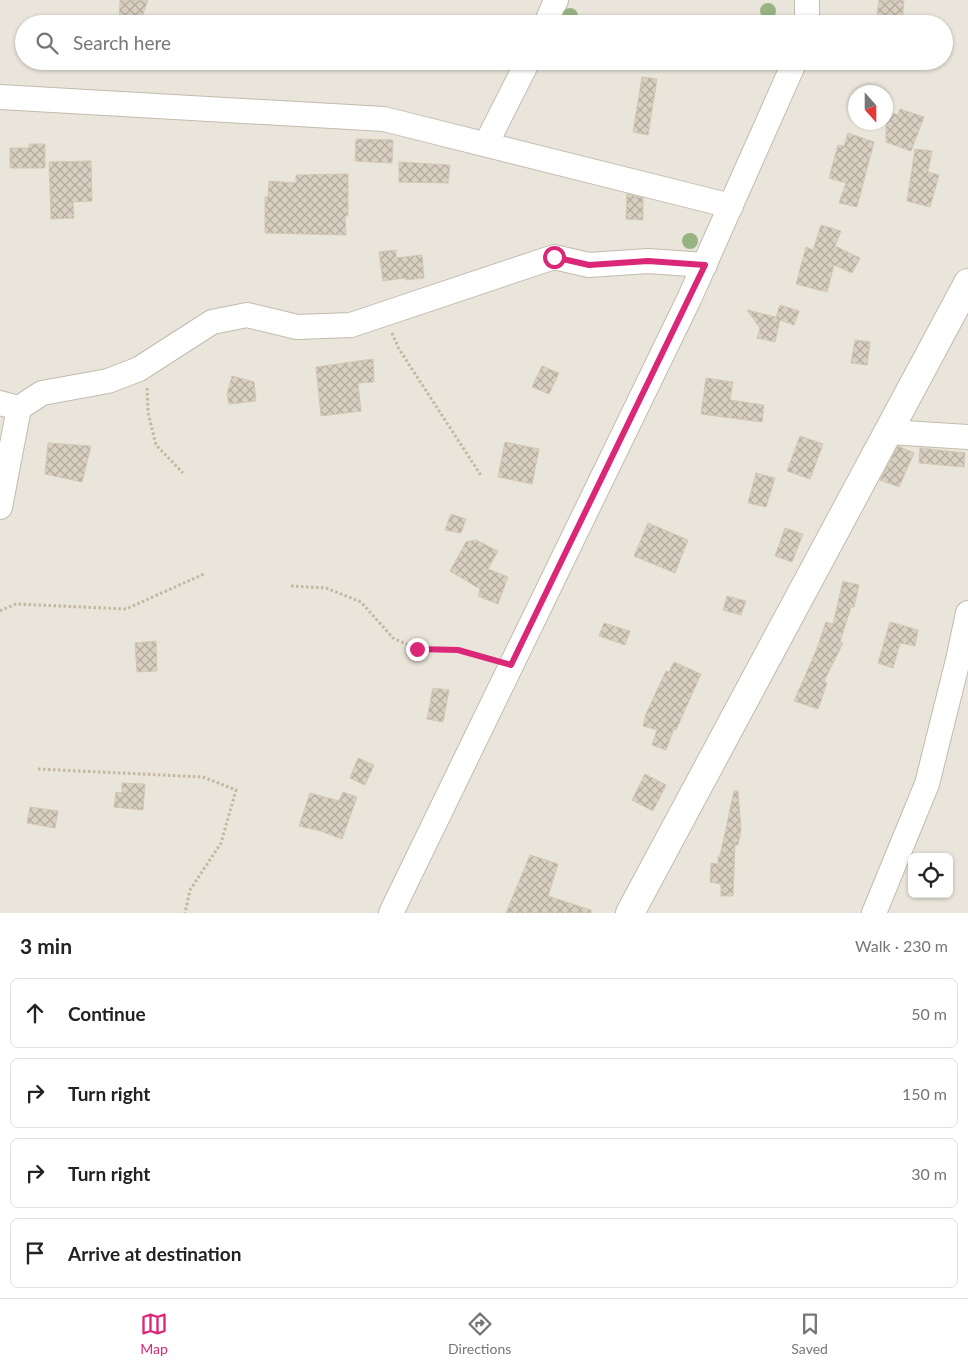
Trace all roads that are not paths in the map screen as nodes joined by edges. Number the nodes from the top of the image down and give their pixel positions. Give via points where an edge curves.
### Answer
1 (556, 0) edge
2 (807, 0) edge
3 (550, 15) edge
4 (807, 15) edge
5 (523, 70) edge
6 (791, 70) edge
7 (0, 97) edge
8 (486, 144) junction
9 (731, 206) junction
10 (705, 265) junction
11 (968, 283) edge
12 (9, 406) edge
13 (889, 432) junction
14 (968, 437) edge
15 (0, 506) edge
16 (968, 613) edge
17 (391, 913) edge
18 (630, 913) edge
19 (874, 913) edge

1 - 3 street
2 - 4 street
5 - 8 street
6 - 9 street
7 - 8 street via 384,119
8 - 9 street
9 - 10 street
10 - 12 street via 648,261 589,265 554,257 350,325 297,327 247,315 212,322 139,369 108,380 42,393
10 - 17 street
11 - 13 street
12 - 15 street
13 - 14 street
13 - 18 street
16 - 19 street via 926,784

